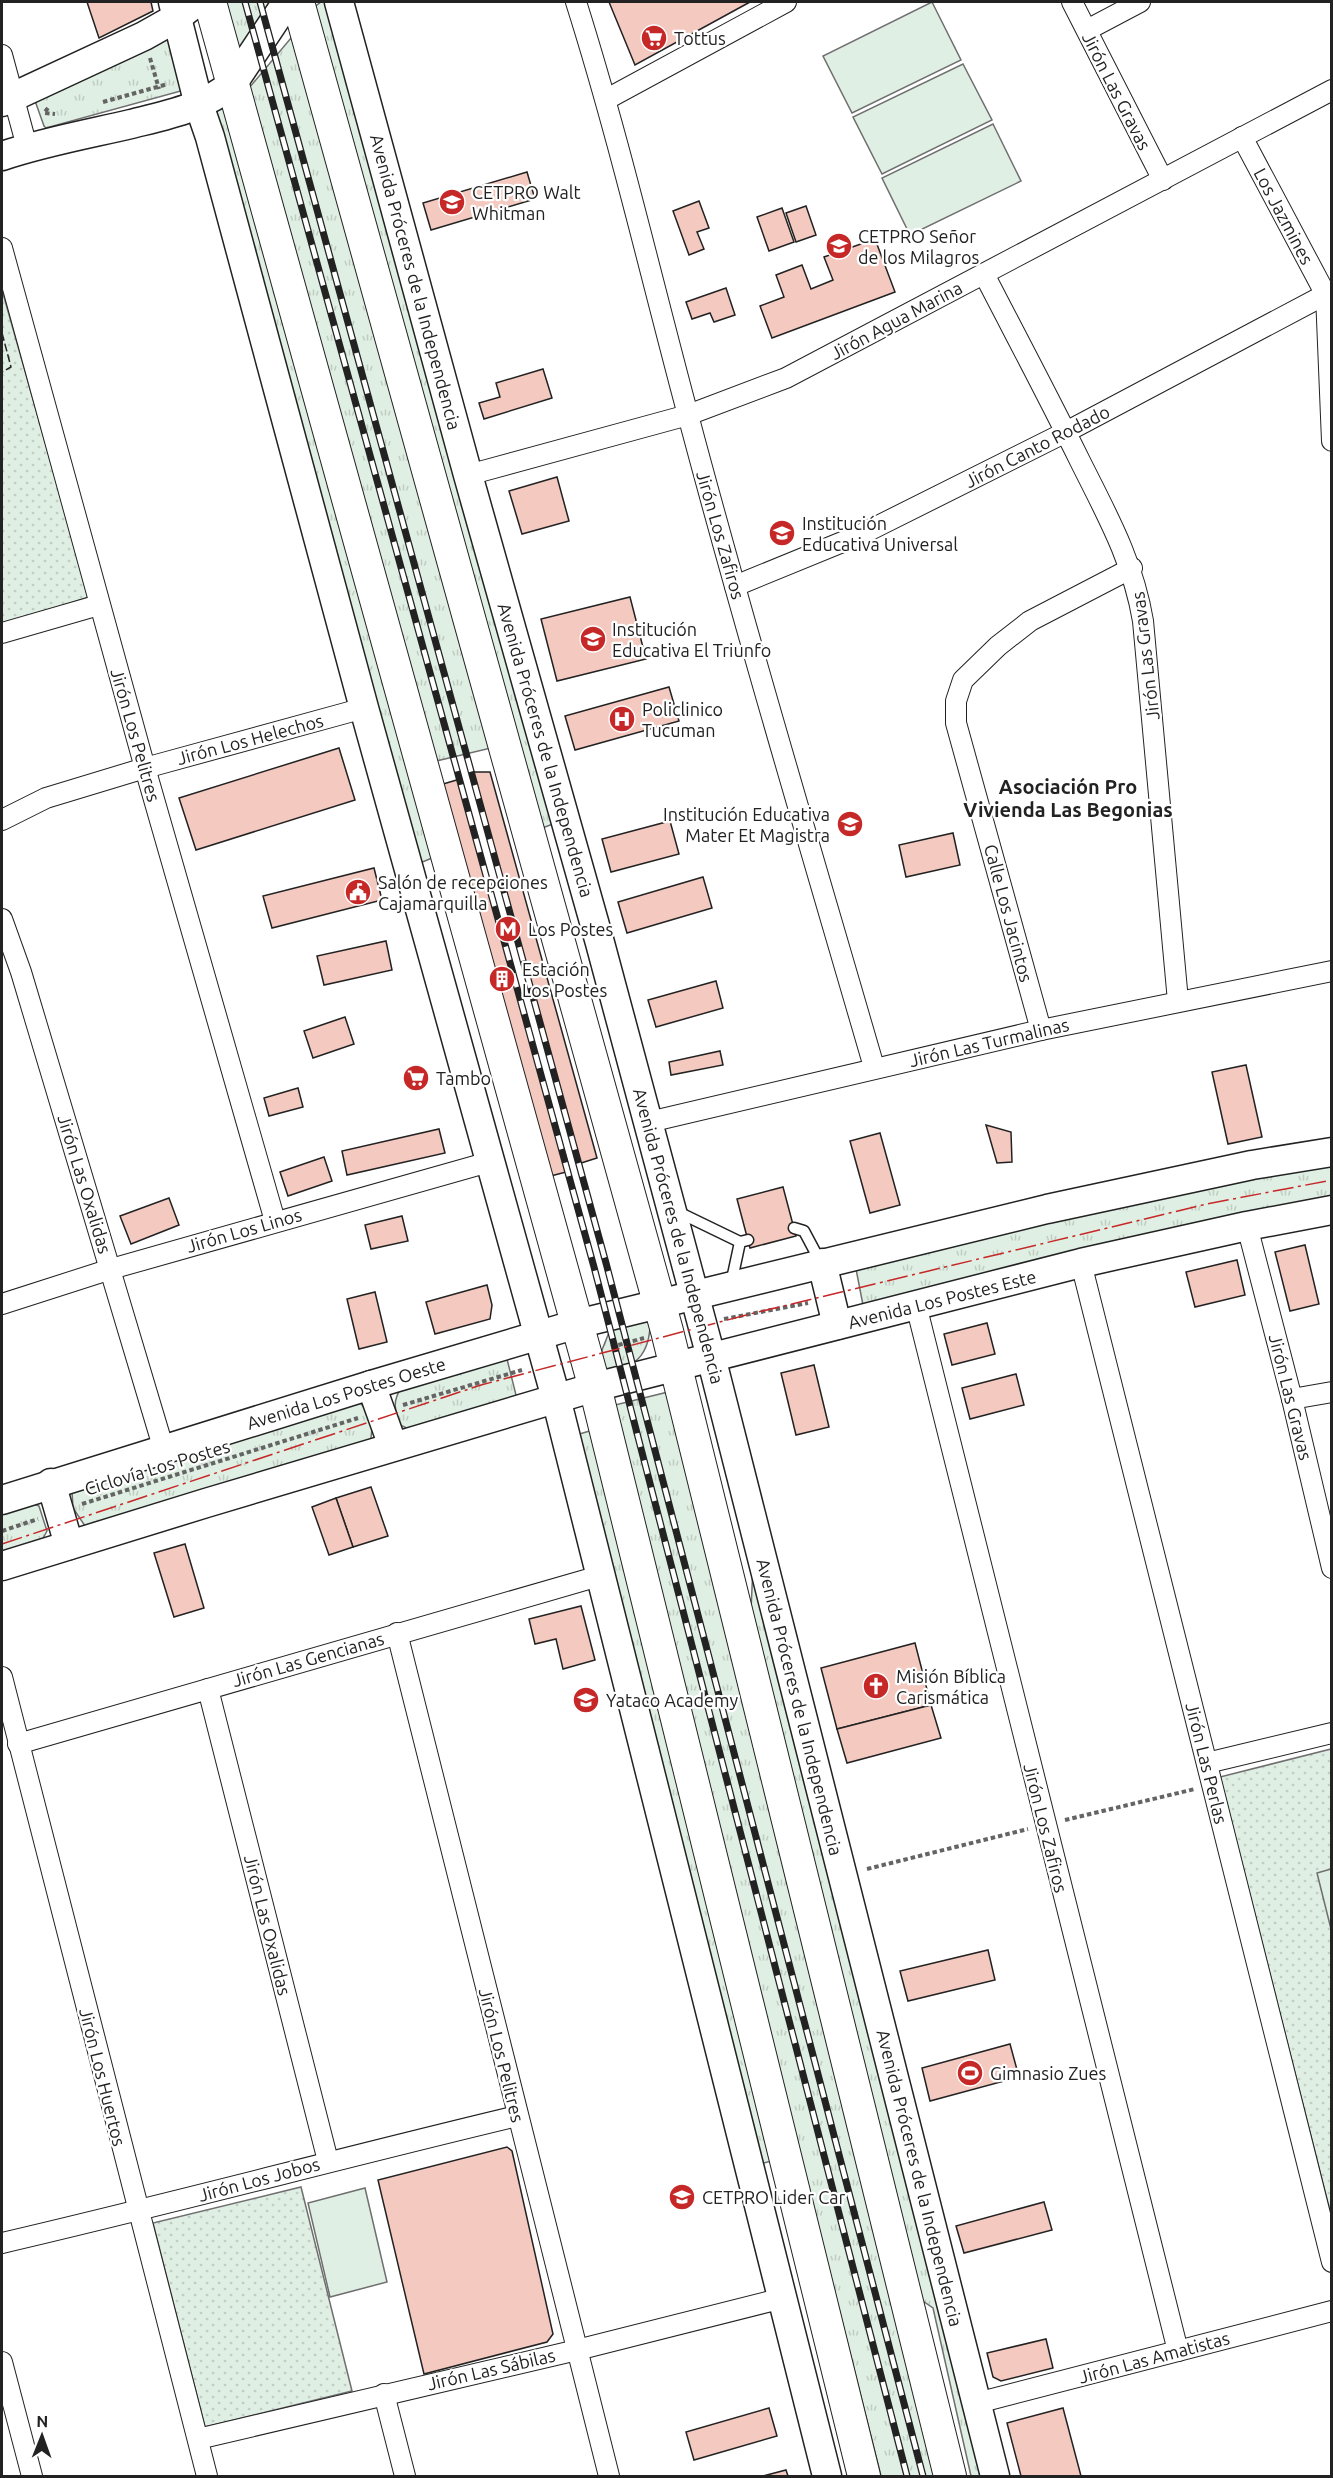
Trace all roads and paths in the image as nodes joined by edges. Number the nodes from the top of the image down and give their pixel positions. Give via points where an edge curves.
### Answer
1 (210, 2) edge
2 (287, 2) edge
3 (298, 2) edge
4 (339, 2) edge
5 (576, 2) edge
6 (786, 2) edge
7 (1072, 2) edge
8 (1140, 2) edge
9 (182, 7) edge
10 (1087, 30) junction
11 (158, 52) dead end
12 (2, 54) edge
13 (149, 57) junction
14 (139, 61) dead end
15 (177, 81) dead end
16 (232, 83) junction
17 (158, 87) junction
18 (1332, 90) edge
19 (161, 94) dead end
20 (7, 99) edge
21 (607, 99) junction
22 (97, 104) dead end
23 (199, 105) junction
24 (50, 106) dead end
25 (63, 113) dead end
26 (1242, 136) junction
27 (14, 152) edge
28 (1163, 180) junction
29 (2, 248) edge
30 (984, 274) junction
31 (1329, 293) edge
32 (688, 415) junction
33 (1066, 432) junction
34 (1332, 441) edge
35 (468, 475) junction
36 (1132, 568) junction
37 (735, 586) junction
38 (99, 605) junction
39 (2, 633) edge
40 (364, 708) junction
41 (145, 768) junction
42 (2, 820) edge
43 (2, 919) edge
44 (1332, 971) edge
45 (1178, 1001) junction
46 (1041, 1030) junction
47 (874, 1067) junction
48 (649, 1122) junction
49 (1332, 1152) edge
50 (489, 1162) junction
51 (672, 1209) junction
52 (1332, 1210) edge
53 (275, 1221) junction
54 (1247, 1226) junction
55 (794, 1228) dead end
56 (822, 1263) junction
57 (1081, 1263) junction
58 (111, 1269) junction
59 (731, 1285) junction
60 (693, 1294) junction
61 (2, 1304) edge
62 (916, 1305) junction
63 (664, 1317) junction
64 (577, 1324) junction
65 (837, 1325) junction
66 (538, 1335) junction
67 (586, 1353) junction
68 (711, 1357) junction
69 (546, 1364) junction
70 (676, 1366) junction
71 (371, 1385) junction
72 (595, 1387) junction
73 (1332, 1392) edge
74 (556, 1398) junction
75 (1292, 1399) junction
76 (381, 1412) junction
77 (393, 1446) junction
78 (164, 1450) junction
79 (51, 1483) junction
80 (2, 1500) edge
81 (59, 1511) junction
82 (2, 1531) edge
83 (69, 1545) junction
84 (1331, 1562) edge
85 (2, 1566) edge
86 (599, 1576) junction
87 (397, 1633) junction
88 (2, 1677) edge
89 (208, 1689) junction
90 (1332, 1733) edge
91 (18, 1744) junction
92 (1207, 1763) junction
93 (517, 2116) junction
94 (328, 2161) junction
95 (138, 2211) junction
96 (2, 2243) edge
97 (1332, 2262) edge
98 (783, 2298) junction
99 (1332, 2311) edge
100 (577, 2350) junction
101 (1178, 2351) junction
102 (2, 2362) edge
103 (384, 2394) junction
104 (977, 2403) junction
105 (198, 2439) junction
106 (32, 2476) edge
107 (207, 2476) edge
108 (405, 2476) edge
109 (609, 2476) edge
110 (827, 2476) edge
111 (864, 2476) edge
112 (950, 2476) edge
113 (995, 2476) edge

1 - 16 main road
2 - 16 main road
3 - 63 main road, Avenida Próceres de la Independencia
4 - 35 main road, Avenida Próceres de la Independencia
5 - 21 street, Jirón Los Zafiros
6 - 21 street
7 - 10 street, Jirón Las Gravas
8 - 10 street
9 - 20 main road via 144,36
9 - 23 main road
10 - 28 street, Jirón Las Gravas
11 - 13 path
12 - 20 street
13 - 14 path
13 - 17 path
15 - 17 path
16 - 23 main road
16 - 64 main road
17 - 19 path
17 - 22 path
18 - 26 street, Jirón Agua Marina
20 - 27 street
21 - 32 street, Jirón Los Zafiros
23 - 27 main road
23 - 40 main road
24 - 25 path via 44,113
26 - 28 street, Jirón Agua Marina
26 - 31 street, Los Jazmines
28 - 30 street, Jirón Agua Marina
29 - 38 street, Jirón Los Pelitres
30 - 32 street, Jirón Agua Marina via 786,378
30 - 33 street, Jirón Las Gravas
31 - 33 street, Jirón Canto Rodado
31 - 34 street
32 - 35 street, Jirón Agua Marina
32 - 37 street, Jirón Los Zafiros
33 - 36 street, Jirón Las Gravas
33 - 37 street, Jirón Canto Rodado via 862,534
35 - 48 main road, Avenida Próceres de la Independencia
36 - 45 street, Jirón Las Gravas via 1143,621
36 - 46 street, Calle Los Jacintos via 1030,621 963,680 956,701 956,723
37 - 47 street, Jirón Los Zafiros
38 - 39 street
38 - 41 street, Jirón Los Pelitres
40 - 41 street, Jirón Los Helechos
40 - 50 main road
41 - 42 street, Jirón Los Helechos via 46,798
41 - 53 street, Jirón Los Pelitres
43 - 58 street, Jirón Las Oxalidas
44 - 45 street, Jirón Las Turmalinas
45 - 46 street, Jirón Las Turmalinas
46 - 47 street, Jirón Las Turmalinas
47 - 48 street, Jirón Las Turmalinas
48 - 51 main road, Avenida Próceres de la Independencia
49 - 56 main road via 1047,1209
50 - 53 street, Jirón Los Linos
50 - 66 main road
51 - 59 lane via 744,1241
51 - 60 main road, Avenida Próceres de la Independencia
52 - 54 main road, Avenida Los Postes Este
53 - 58 street, Jirón Los Linos
54 - 57 main road, Avenida Los Postes Este
54 - 75 street, Jirón Las Gravas
55 - 56 lane via 804,1231
56 - 59 main road
56 - 65 main road
57 - 62 main road, Avenida Los Postes Este
57 - 92 street, Jirón Las Perlas
58 - 61 street, Jirón Los Linos
58 - 78 street, Jirón Las Oxalidas
59 - 60 main road
60 - 63 main road, Avenida Los Postes Oeste
60 - 68 main road, Avenida Próceres de la Independencia
62 - 65 main road, Avenida Los Postes Este
62 - 101 street, Jirón Los Zafiros
63 - 64 main road, Avenida Los Postes Oeste
63 - 67 path
63 - 70 main road, Avenida Próceres de la Independencia
64 - 66 main road, Avenida Los Postes Oeste
64 - 67 main road
65 - 68 main road, Avenida Los Postes Este
66 - 69 main road
66 - 71 main road, Avenida Los Postes Oeste
67 - 72 main road
68 - 70 main road, Avenida Los Postes Este
68 - 104 main road, Avenida Próceres de la Independencia
69 - 74 main road
69 - 76 path, Ciclovía Los Postes
70 - 72 main road, Avenida Los Postes Este
70 - 112 main road, Avenida Próceres de la Independencia
71 - 76 main road
71 - 78 main road, Avenida Los Postes Oeste
72 - 74 main road, Avenida Los Postes Este
72 - 111 main road
73 - 75 street
74 - 77 main road
74 - 86 main road
75 - 84 street, Jirón Las Gravas
76 - 77 main road
76 - 81 path, Ciclovía Los Postes
77 - 83 main road
78 - 79 main road, Avenida Los Postes Oeste
79 - 80 main road, Avenida Los Postes Oeste
79 - 81 main road
81 - 82 path, Ciclovía Los Postes
81 - 83 main road
83 - 85 main road
86 - 87 street, Jirón Las Gencianas
86 - 98 main road
87 - 89 street, Jirón Las Gencianas
87 - 93 street, Jirón Los Pelitres
88 - 91 street, Jirón Los Huertos
89 - 91 street, Jirón Las Gencianas
89 - 94 street, Jirón Las Oxalidas
90 - 92 street
91 - 95 street, Jirón Los Huertos
92 - 97 street, Jirón Las Perlas
93 - 94 street, Jirón Los Jobos
93 - 100 street, Jirón Los Pelitres
94 - 95 street, Jirón Los Jobos
95 - 96 street, Jirón Los Jobos
95 - 105 street, Jirón Los Huertos
98 - 100 street, Jirón Las Sábilas
98 - 110 main road
99 - 101 street, Jirón Las Amatistas
100 - 103 street, Jirón Las Sábilas
100 - 109 street, Jirón Los Pelitres
101 - 104 street, Jirón Las Amatistas
102 - 106 street
103 - 105 street, Jirón Las Sábilas
103 - 108 street
104 - 113 main road, Avenida Próceres de la Independencia
105 - 107 street, Jirón Los Huertos

